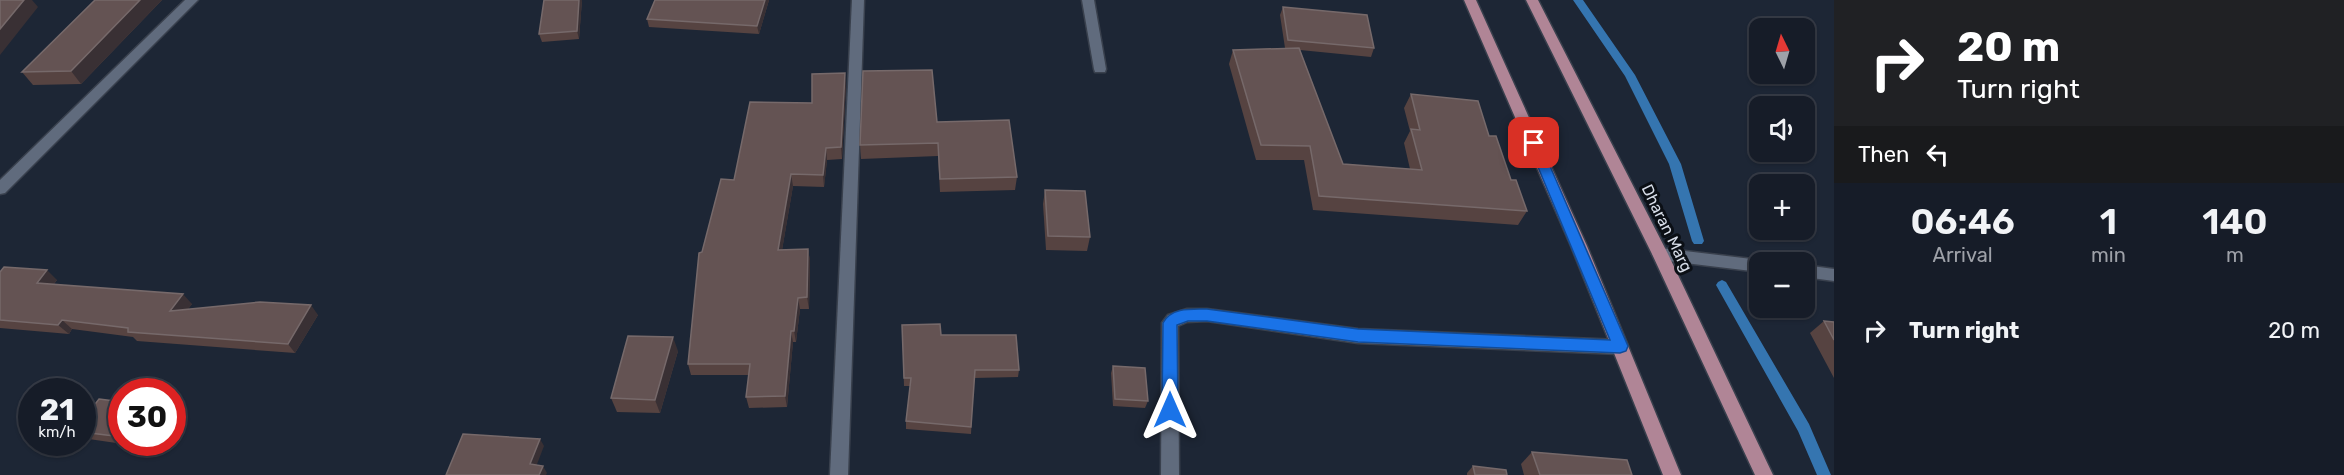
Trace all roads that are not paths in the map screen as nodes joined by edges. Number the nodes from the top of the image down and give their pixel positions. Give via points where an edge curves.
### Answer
1 (192, 0) edge
2 (858, 0) edge
3 (1088, 0) edge
4 (1470, 0) edge
5 (1532, 0) edge
6 (1100, 69) dead end
7 (0, 189) edge
8 (1660, 254) junction
9 (1749, 265) edge
10 (1815, 273) edge
11 (1834, 275) edge
12 (1620, 346) junction
13 (839, 475) edge
14 (1170, 475) edge
15 (1672, 475) edge
16 (1764, 475) edge

1 - 7 street
2 - 13 street
3 - 6 street
4 - 12 main road
5 - 8 main road, Dharan Marg
8 - 9 street
8 - 16 main road, Dharan Marg
10 - 11 street
12 - 14 street via 1358,336 1207,315 1175,318 1170,323
12 - 15 main road

